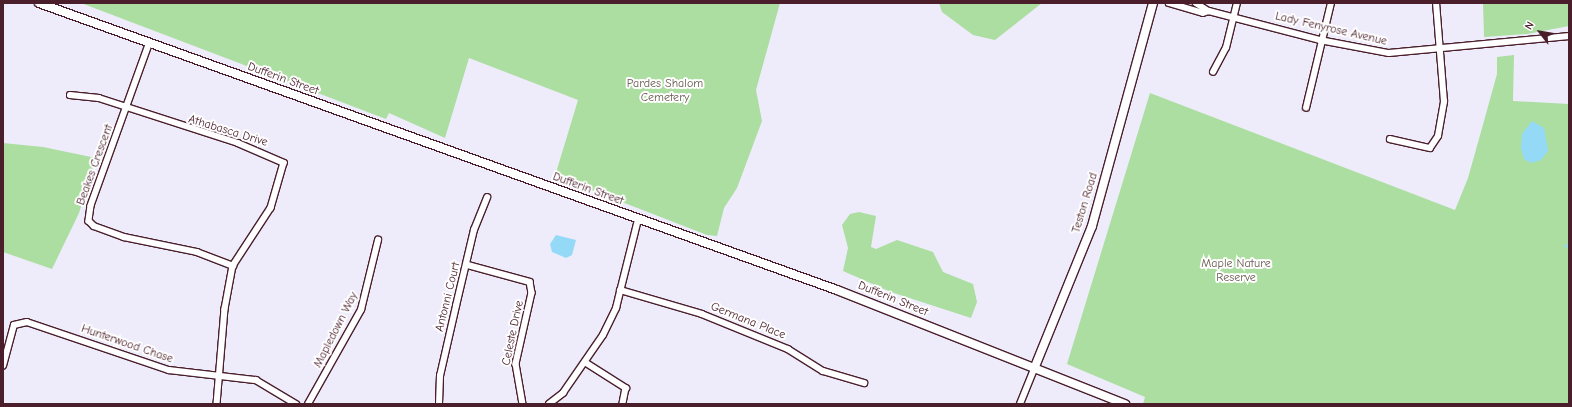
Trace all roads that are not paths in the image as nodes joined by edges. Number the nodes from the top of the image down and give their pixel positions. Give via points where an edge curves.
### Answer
1 (39, 3) edge
2 (1153, 3) edge
3 (1168, 3) edge
4 (1196, 3) edge
5 (1237, 3) edge
6 (1331, 3) edge
7 (1436, 3) edge
8 (1209, 11) junction
9 (1233, 17) junction
10 (1569, 36) edge
11 (1320, 40) junction
12 (150, 42) junction
13 (1440, 51) junction
14 (1213, 72) dead end
15 (70, 95) dead end
16 (127, 108) junction
17 (1306, 108) dead end
18 (1390, 139) dead end
19 (487, 198) dead end
20 (638, 220) junction
21 (378, 240) dead end
22 (468, 265) junction
23 (233, 266) junction
24 (620, 290) junction
25 (585, 362) junction
26 (3, 366) edge
27 (1034, 369) junction
28 (222, 374) junction
29 (864, 383) dead end
30 (217, 404) edge
31 (296, 404) edge
32 (308, 404) edge
33 (439, 404) edge
34 (523, 404) edge
35 (548, 404) edge
36 (623, 404) edge
37 (1020, 404) edge
38 (1125, 404) edge

1 - 12 main road, Dufferin Street
2 - 27 main road, Teston Road via 1092,226
3 - 8 street, Lady Fenyrose Avenue via 1203,13
4 - 8 street, Lady Fenyrose Avenue
5 - 9 street
6 - 11 street
7 - 13 street
8 - 9 street, Lady Fenyrose Avenue
9 - 11 street, Lady Fenyrose Avenue
9 - 14 street via 1226,48
10 - 13 street, Lady Fenyrose Avenue
11 - 13 street, Lady Fenyrose Avenue via 1389,53
11 - 17 street
12 - 16 street, Beakes Crescent
12 - 20 main road, Dufferin Street
13 - 18 street via 1444,118 1435,143 1424,149
15 - 16 street via 84,95
16 - 23 street, Beakes Crescent via 91,206 89,221 98,228 124,237 197,252
16 - 23 street, Athabasca Drive via 238,143 284,163 271,208
19 - 22 street, Antonni Court via 474,230
20 - 24 street
20 - 27 main road, Dufferin Street via 837,290
21 - 32 street, Mapledown Way via 361,310
22 - 33 street, Antonni Court via 440,376
22 - 34 street, Celeste Drive via 530,282 532,293 516,364
23 - 28 street, Athabasca Drive via 224,309
24 - 25 street via 603,335
24 - 29 street, Germana Place via 702,314 788,349 823,371
25 - 35 street via 563,393
25 - 36 street via 626,388
26 - 28 street, Hunterwood Chase via 10,335 20,322 169,370
27 - 37 street, Teston Road
27 - 38 main road, Dufferin Street
28 - 30 street, Athabasca Drive
28 - 31 street, Hunterwood Chase via 256,380

